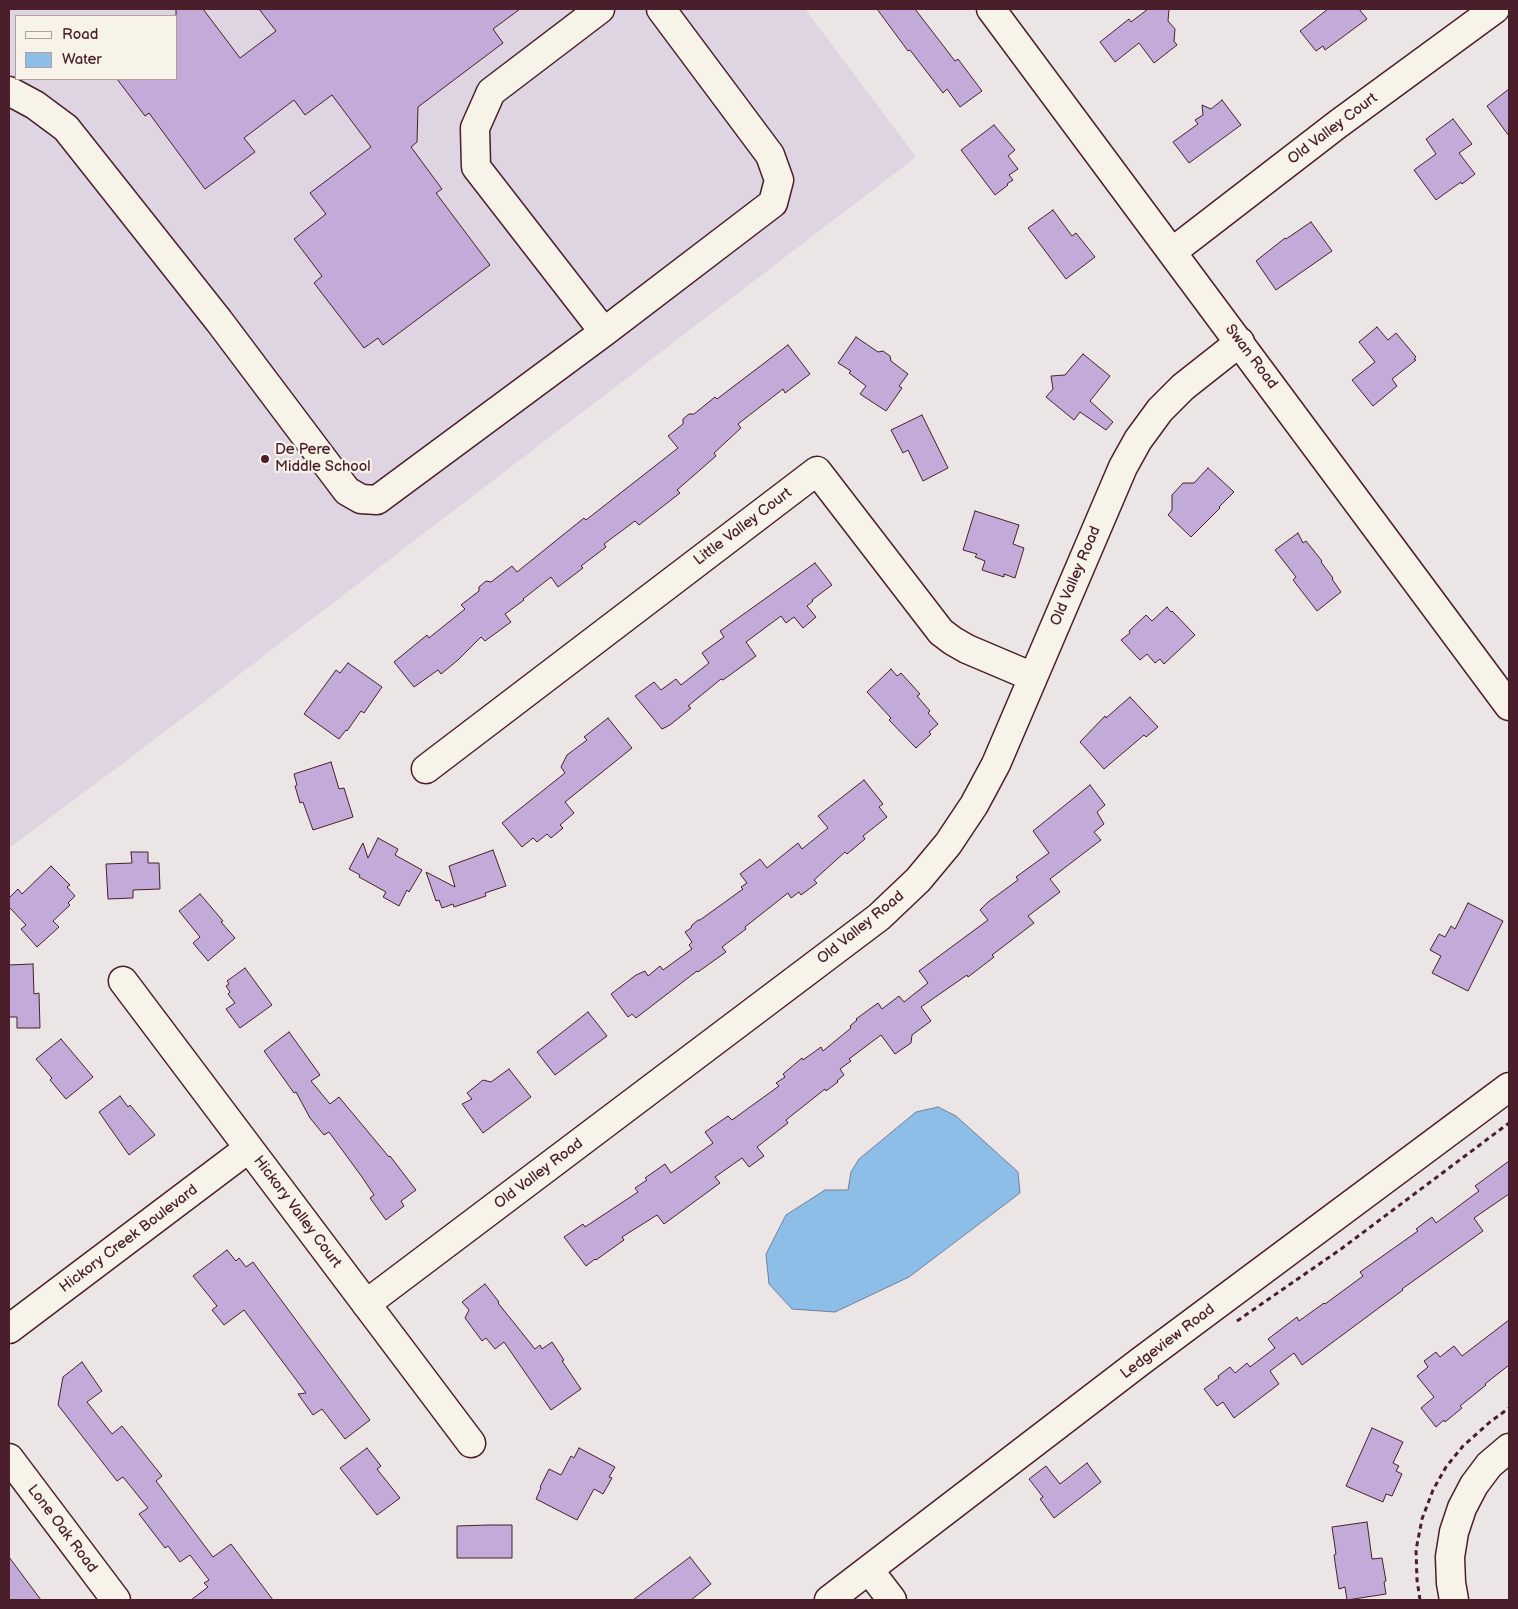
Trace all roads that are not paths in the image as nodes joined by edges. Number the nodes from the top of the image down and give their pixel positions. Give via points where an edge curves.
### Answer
1 (600, 9) edge
2 (661, 9) edge
3 (991, 9) edge
4 (1495, 9) edge
5 (9, 91) edge
6 (1172, 252) junction
7 (604, 332) junction
8 (1240, 342) junction
9 (1034, 677) junction
10 (1509, 706) edge
11 (426, 769) dead end
12 (123, 981) dead end
13 (1509, 1087) edge
14 (249, 1148) junction
15 (366, 1304) junction
16 (9, 1329) edge
17 (471, 1443) dead end
18 (1509, 1448) edge
19 (9, 1458) edge
20 (869, 1570) junction
21 (116, 1600) edge
22 (829, 1600) edge
23 (892, 1600) edge
24 (1454, 1600) edge

1 - 7 street via 491,92 475,128 476,167
2 - 7 street via 770,155 779,180 773,203
3 - 6 street, Swan Road
4 - 6 street, Old Valley Court
5 - 7 street via 35,104 66,128 219,321 347,491 361,499 377,500
6 - 8 street, Swan Road
8 - 9 street, Old Valley Road via 1183,387 1160,410 1138,440 1123,467
8 - 10 street, Swan Road
9 - 11 street, Little Valley Court via 967,649 941,632 817,471
9 - 15 street, Old Valley Road via 974,806 922,875 879,917
12 - 14 street, Hickory Valley Court
13 - 20 street, Ledgeview Road via 1141,1361
14 - 15 street, Hickory Valley Court
14 - 16 street, Hickory Creek Boulevard
15 - 17 street, Hickory Valley Court
18 - 24 street via 1490,1465 1462,1508 1450,1558
19 - 21 street, Lone Oak Road
20 - 22 street, Ledgeview Road
20 - 23 street

